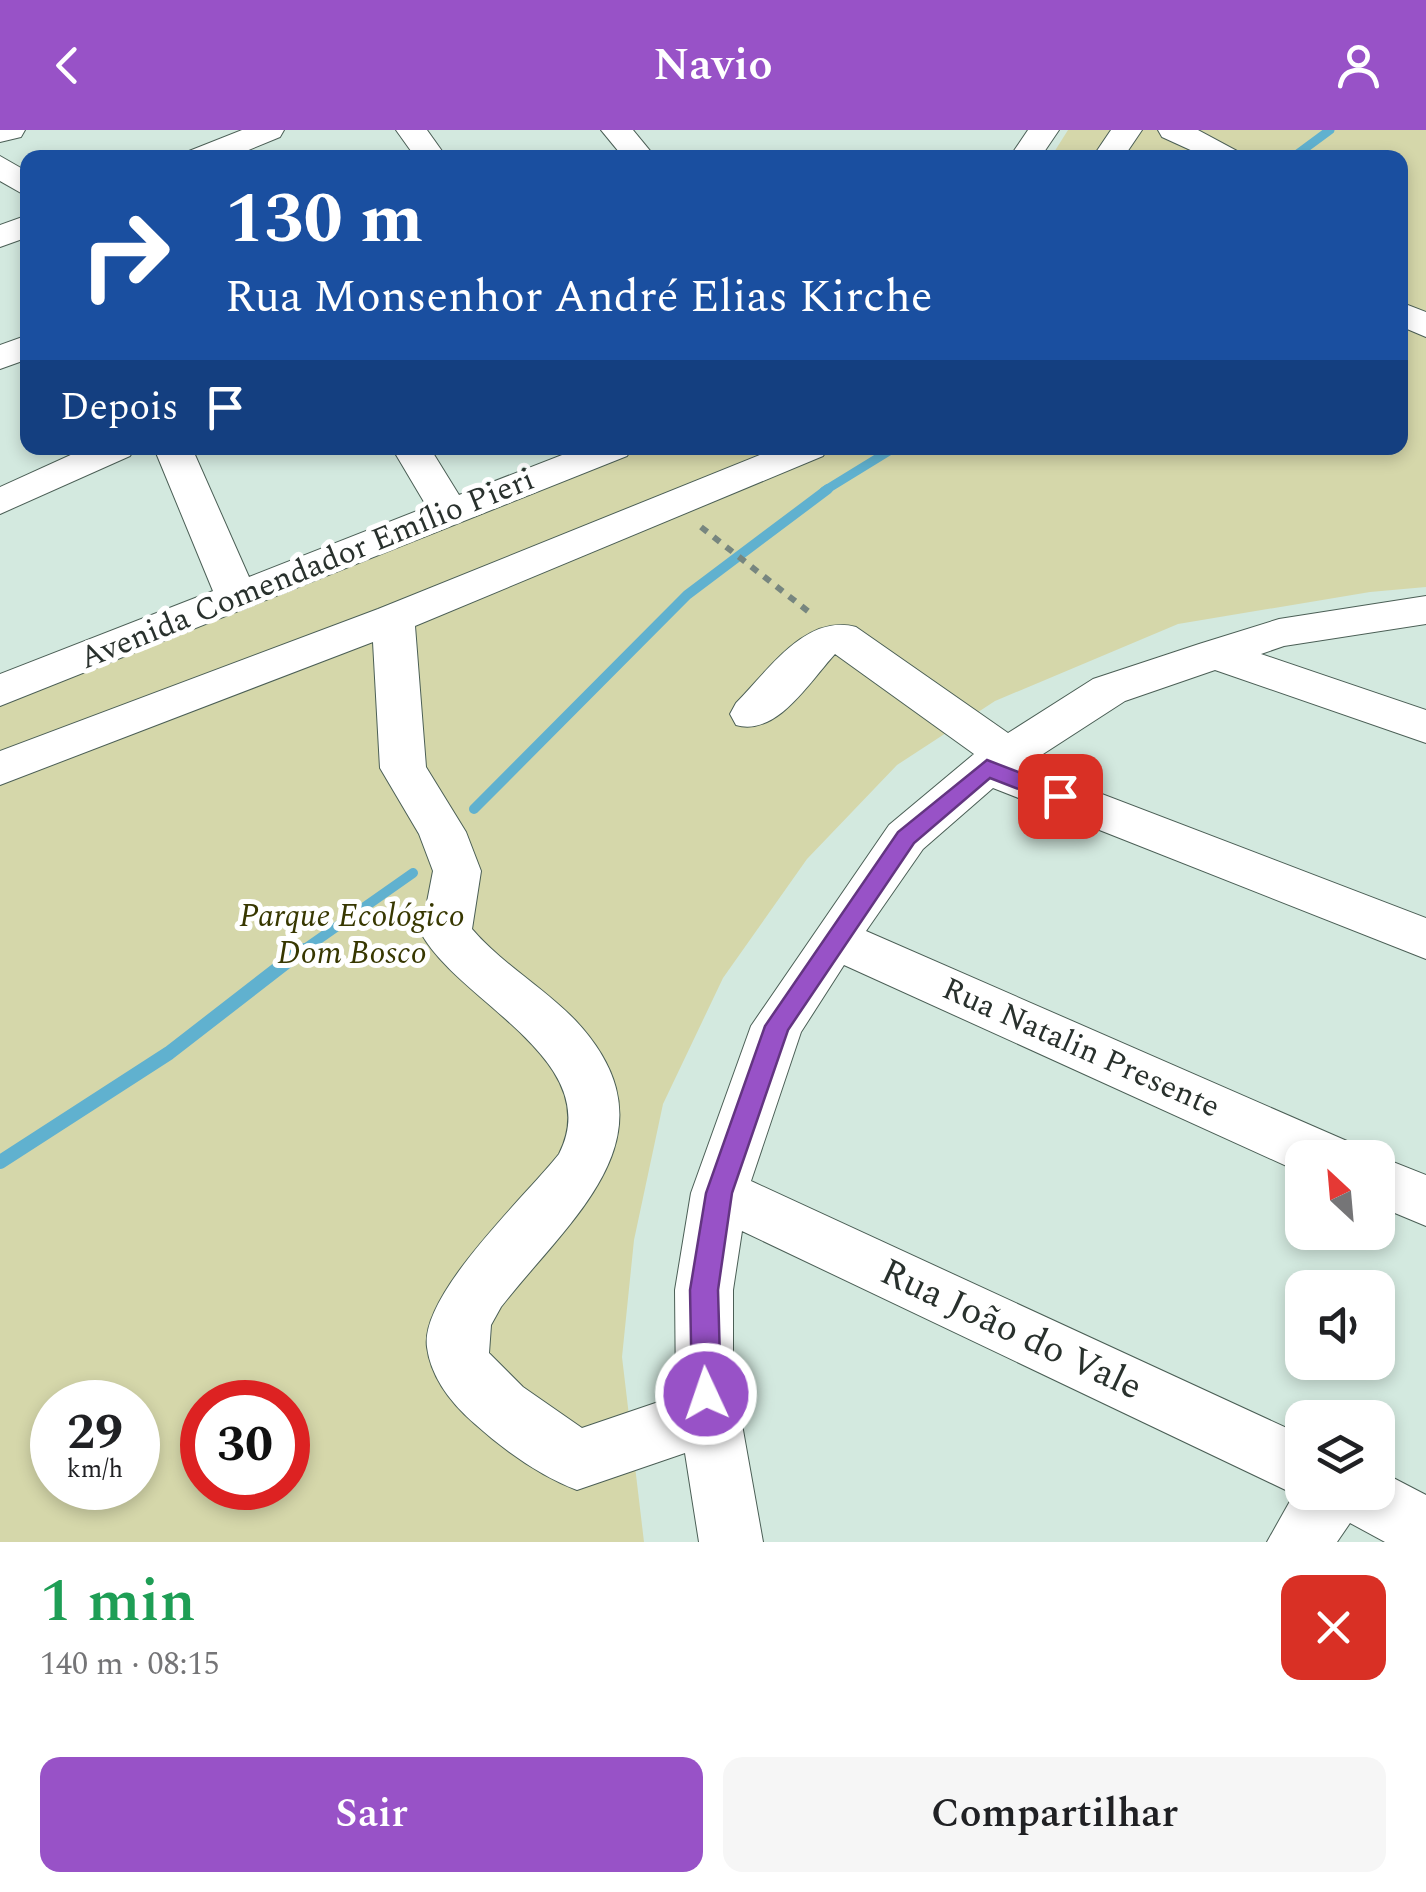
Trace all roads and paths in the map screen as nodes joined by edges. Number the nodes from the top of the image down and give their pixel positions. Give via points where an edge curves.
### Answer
1 (10, 130) edge
2 (269, 130) edge
3 (616, 130) edge
4 (1173, 130) edge
5 (0, 134) edge
6 (228, 150) edge
7 (634, 150) edge
8 (1218, 150) edge
9 (0, 165) edge
10 (20, 181) edge
11 (101, 455) edge
12 (176, 455) edge
13 (415, 455) edge
14 (595, 455) edge
15 (792, 455) edge
16 (0, 502) edge
17 (450, 512) junction
18 (236, 595) junction
19 (1426, 610) edge
20 (393, 619) junction
21 (1214, 654) junction
22 (0, 690) edge
23 (752, 714) dead end
24 (1426, 727) edge
25 (997, 761) junction
26 (0, 769) edge
27 (836, 939) junction
28 (1426, 939) edge
29 (1287, 1140) edge
30 (1395, 1187) edge
31 (719, 1193) junction
32 (1426, 1201) edge
33 (709, 1416) junction
34 (1285, 1459) edge
35 (1322, 1510) edge
36 (1390, 1510) edge
37 (1426, 1529) edge
38 (731, 1542) edge
39 (1300, 1542) edge

1 - 5 street
2 - 6 street
3 - 7 street
4 - 8 street
9 - 10 street
11 - 16 street
12 - 18 street
13 - 17 street
14 - 17 street, Avenida Comendador Emílio Pieri
15 - 20 street
17 - 18 street, Avenida Comendador Emílio Pieri
18 - 22 street, Avenida Comendador Emílio Pieri
19 - 21 street via 1279,633
20 - 26 street
20 - 33 street via 403,768 457,870 446,932 462,957 567,1042 593,1099 590,1150 466,1306 455,1345 462,1368 516,1420 577,1460
21 - 24 street
21 - 25 street via 1109,690
23 - 25 street via 821,643 842,637
25 - 27 street via 906,838
25 - 28 street
27 - 29 street, Rua Natalin Presente
27 - 31 street via 777,1026
30 - 32 street
31 - 33 street via 704,1290
31 - 34 street, Rua João do Vale
33 - 38 street
35 - 39 street
36 - 37 street

